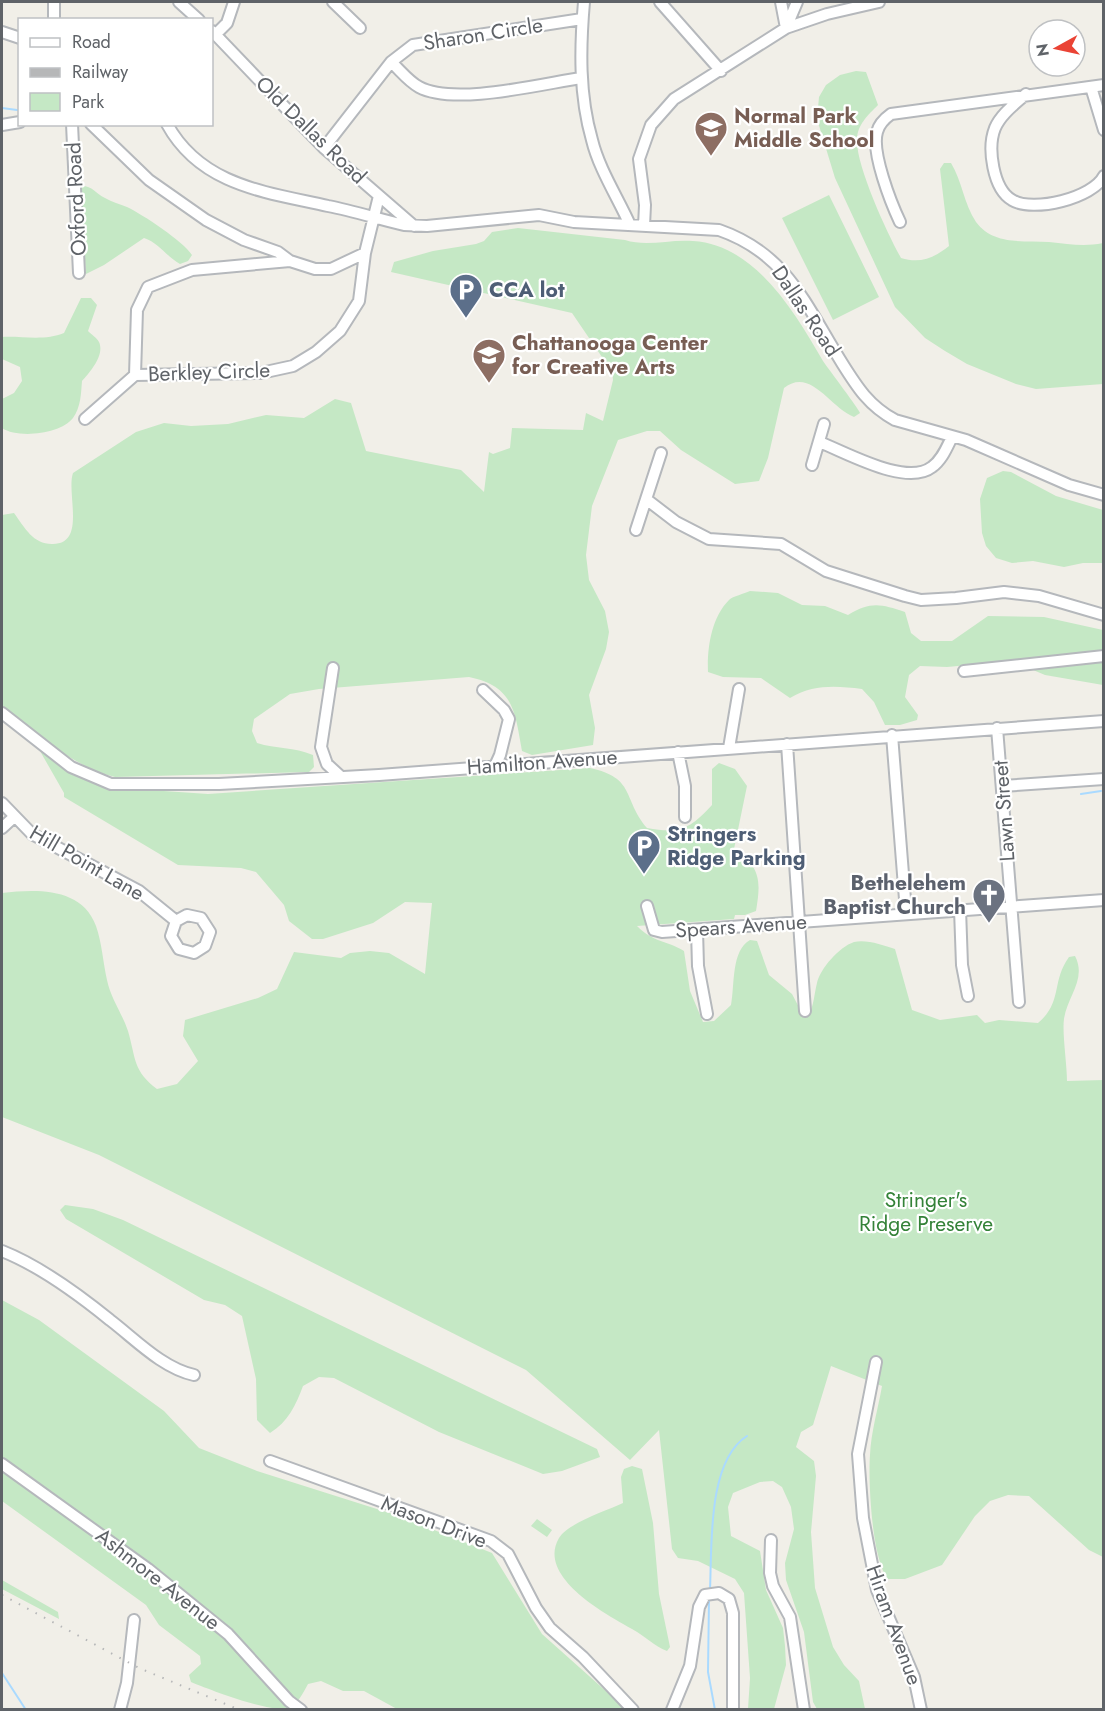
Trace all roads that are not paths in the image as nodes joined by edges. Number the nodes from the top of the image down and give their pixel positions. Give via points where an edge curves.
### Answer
1 (54, 2) edge
2 (179, 2) edge
3 (234, 2) edge
4 (333, 2) edge
5 (584, 2) edge
6 (660, 2) edge
7 (781, 2) edge
8 (797, 2) edge
9 (879, 2) edge
10 (54, 18) edge
11 (197, 18) edge
12 (582, 19) junction
13 (360, 28) dead end
14 (786, 28) junction
15 (2, 32) edge
16 (214, 32) edge
17 (18, 37) edge
18 (391, 62) junction
19 (721, 71) junction
20 (580, 78) junction
21 (1104, 85) edge
22 (1091, 87) junction
23 (1026, 94) junction
24 (18, 122) edge
25 (2, 125) edge
26 (72, 126) edge
27 (93, 126) edge
28 (168, 126) edge
29 (1104, 130) edge
30 (324, 148) junction
31 (1104, 176) edge
32 (379, 196) junction
33 (372, 217) junction
34 (900, 222) dead end
35 (630, 225) junction
36 (414, 226) junction
37 (644, 226) junction
38 (365, 253) junction
39 (290, 261) junction
40 (79, 273) dead end
41 (135, 375) junction
42 (85, 419) dead end
43 (824, 424) dead end
44 (952, 436) junction
45 (819, 442) junction
46 (661, 453) dead end
47 (812, 465) dead end
48 (1104, 495) edge
49 (646, 499) junction
50 (636, 531) dead end
51 (1104, 615) edge
52 (1104, 656) edge
53 (333, 668) dead end
54 (964, 671) dead end
55 (739, 689) dead end
56 (483, 690) dead end
57 (2, 713) edge
58 (1104, 721) edge
59 (997, 728) junction
60 (892, 735) junction
61 (788, 744) junction
62 (729, 748) junction
63 (678, 752) junction
64 (495, 766) junction
65 (340, 776) junction
66 (1104, 779) edge
67 (1002, 786) junction
68 (2, 803) edge
69 (14, 817) junction
70 (685, 817) dead end
71 (2, 828) edge
72 (1104, 900) edge
73 (647, 906) dead end
74 (1011, 906) junction
75 (960, 909) junction
76 (906, 912) junction
77 (176, 921) dead end
78 (800, 922) junction
79 (697, 930) junction
80 (968, 996) dead end
81 (1019, 1002) dead end
82 (805, 1011) dead end
83 (707, 1014) dead end
84 (2, 1252) edge
85 (876, 1362) dead end
86 (194, 1375) dead end
87 (270, 1461) dead end
88 (2, 1464) edge
89 (771, 1540) dead end
90 (134, 1620) dead end
91 (120, 1710) edge
92 (301, 1710) edge
93 (633, 1710) edge
94 (672, 1710) edge
95 (733, 1710) edge
96 (804, 1710) edge
97 (921, 1710) edge

1 - 10 street
2 - 11 street
3 - 16 street via 227,23
4 - 13 street
5 - 12 street
6 - 19 street
7 - 14 street
8 - 14 street
9 - 14 street
12 - 18 street, Sharon Circle via 419,43
12 - 20 street
14 - 19 street
15 - 17 street
16 - 30 street, Old Dallas Road
18 - 20 street via 420,87 446,95
18 - 30 street, Sharon Circle
19 - 37 street via 674,99 651,125 639,159
20 - 35 street via 592,142
21 - 22 street
22 - 23 street
22 - 29 street
23 - 31 street via 1009,109 993,136 995,172 1001,191 1022,204 1046,203 1086,194
23 - 34 street via 891,114 881,121 876,135 885,188
24 - 25 street
26 - 40 street, Oxford Road
27 - 39 street via 149,180 196,214
28 - 33 street, Dallas Road via 188,154 206,169 235,183
30 - 32 street, Old Dallas Road
32 - 33 street, Berkley Circle
32 - 36 street, Old Dallas Road
33 - 36 street, Dallas Road
33 - 38 street, Berkley Circle
35 - 36 street, Dallas Road via 574,222 538,215
35 - 37 street, Dallas Road
37 - 44 street, Dallas Road via 719,230 761,250 794,285 856,387 870,403 895,420
38 - 39 street via 331,269
38 - 41 street, Berkley Circle via 359,301 340,331 293,366 261,373
39 - 41 street via 192,270 148,287 137,310
41 - 42 street, Berkley Circle
43 - 45 street
44 - 45 street via 934,467 914,474 896,472
44 - 48 street, Dallas Road via 1069,486
45 - 47 street
46 - 49 street
49 - 50 street
49 - 51 street via 702,536 781,544 826,571 905,597 944,599 1004,592 1040,597
52 - 54 street
53 - 65 street via 321,747 327,764
55 - 62 street
56 - 64 street via 508,719
57 - 65 street, Hamilton Avenue via 71,767 111,784 219,784
58 - 59 street, Hamilton Avenue
59 - 60 street, Hamilton Avenue
59 - 67 street, Lawn Street
60 - 61 street, Hamilton Avenue
60 - 76 street
61 - 62 street, Hamilton Avenue
61 - 78 street
62 - 63 street, Hamilton Avenue
63 - 64 street, Hamilton Avenue
63 - 70 street via 685,786
64 - 65 street, Hamilton Avenue
66 - 67 street
67 - 74 street, Lawn Street
68 - 69 street, Hill Point Lane
69 - 71 street
69 - 77 street, Hill Point Lane via 42,840 139,891
72 - 74 street, Spears Avenue
73 - 79 street, Spears Avenue via 654,930
74 - 75 street, Spears Avenue
74 - 81 street, Lawn Street
75 - 76 street, Spears Avenue
75 - 80 street via 962,965
76 - 78 street, Spears Avenue
78 - 79 street, Spears Avenue
78 - 82 street
79 - 83 street via 699,976
84 - 86 street via 24,1259 160,1360
85 - 97 street, Hiram Avenue via 858,1454 863,1518 877,1590 914,1677
87 - 93 street, Mason Drive via 491,1541 508,1554 550,1628
88 - 92 street, Ashmore Avenue via 148,1569 216,1624
89 - 96 street via 770,1573 773,1587 790,1617
90 - 91 street via 128,1683
94 - 95 street via 690,1666 699,1607 705,1595 719,1593 729,1599 733,1613

